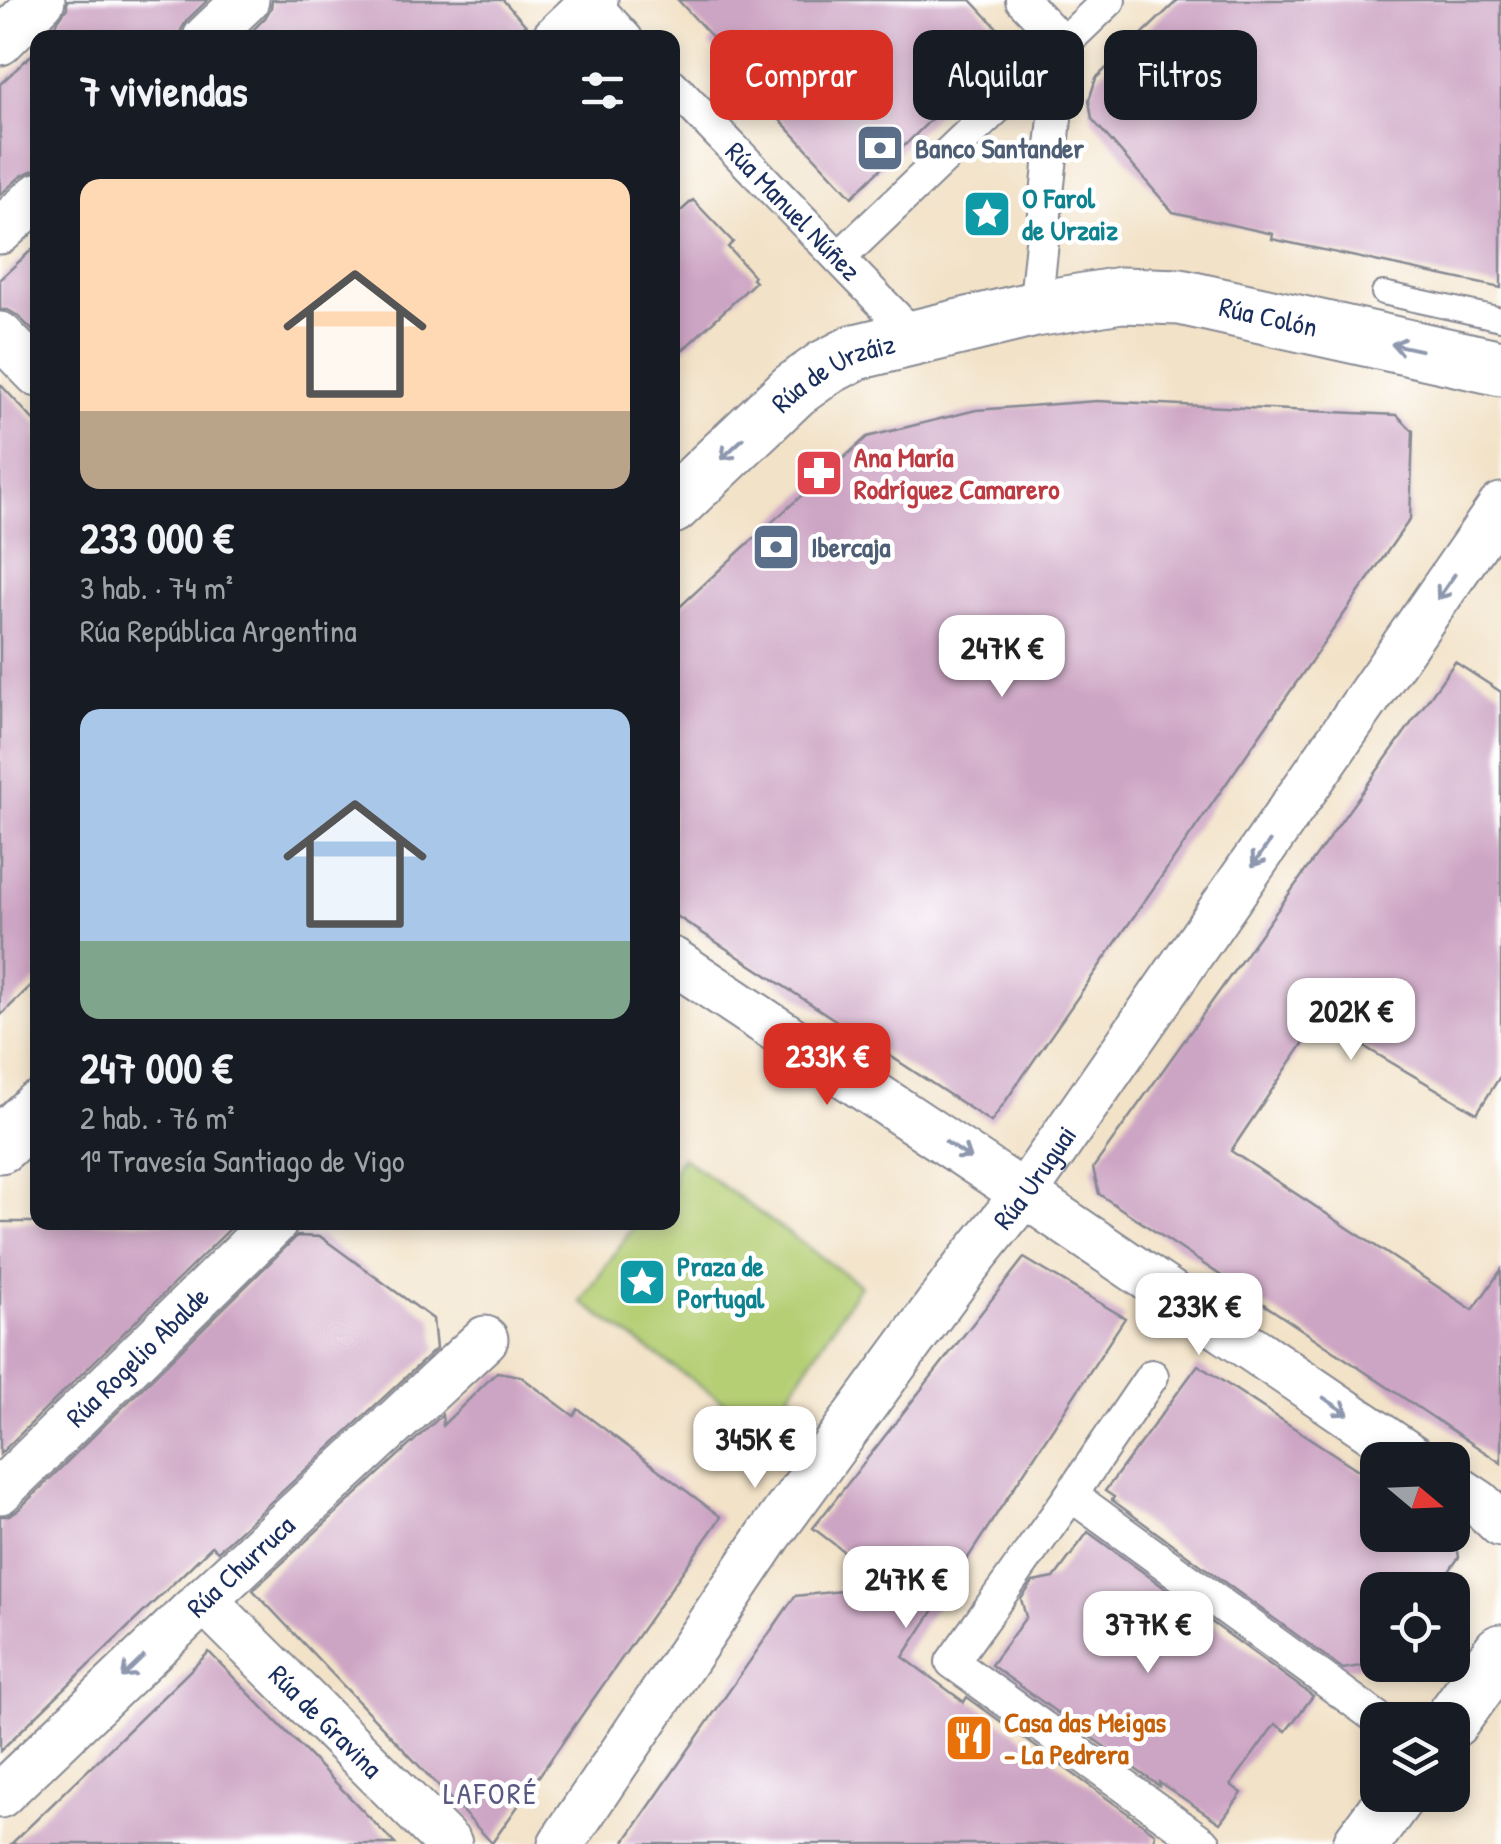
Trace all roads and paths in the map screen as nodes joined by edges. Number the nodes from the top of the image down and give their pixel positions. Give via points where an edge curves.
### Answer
1 (42, 0) edge
2 (246, 0) edge
3 (1022, 0) edge
4 (1108, 0) edge
5 (593, 1) edge
6 (214, 30) edge
7 (564, 30) edge
8 (619, 30) edge
9 (1051, 30) edge
10 (1076, 30) edge
11 (0, 42) edge
12 (680, 94) edge
13 (982, 120) edge
14 (1055, 120) edge
15 (30, 203) edge
16 (0, 231) edge
17 (839, 258) junction
18 (1383, 293) dead end
19 (1034, 309) junction
20 (1501, 319) edge
21 (0, 334) edge
22 (916, 337) junction
23 (30, 366) edge
24 (1501, 368) edge
25 (680, 498) edge
26 (1494, 530) edge
27 (680, 965) edge
28 (30, 1117) edge
29 (0, 1145) edge
30 (1024, 1194) junction
31 (267, 1230) edge
32 (485, 1339) dead end
33 (1152, 1376) dead end
34 (1389, 1442) edge
35 (0, 1491) edge
36 (1071, 1495) junction
37 (1470, 1497) edge
38 (1501, 1524) edge
39 (204, 1600) junction
40 (1501, 1652) edge
41 (1465, 1702) edge
42 (1360, 1705) edge
43 (0, 1795) edge
44 (1385, 1812) edge
45 (449, 1844) edge
46 (561, 1844) edge
47 (1205, 1844) edge
48 (1361, 1844) edge

1 - 11 street
2 - 6 street
3 - 9 street
4 - 10 street
5 - 7 street
5 - 8 street
12 - 17 street, Rúa Manuel Núñez
13 - 17 street
14 - 19 street
15 - 16 street
17 - 22 street, Rúa Manuel Núñez
18 - 20 lane
19 - 22 main road, Rúa de Urzáiz
24 -> 19 main road, Rúa Colón via 1180,298 1121,295
21 - 23 street
22 -> 25 main road, Rúa de Urzáiz via 856,352 825,368
26 -> 30 street, Rúa Uruguai
27 -> 30 street
28 - 29 main road
30 -> 34 street
30 - 46 street, Rúa Uruguai via 770,1534
31 - 35 street, Rúa Rogelio Abalde
32 - 39 street, Rúa Churruca
33 - 36 street
36 - 42 street
36 - 47 street via 952,1662
37 - 38 street
39 -> 43 street, Rúa Churruca
39 - 45 street, Rúa de Gravina
40 - 41 main road
44 - 48 main road

